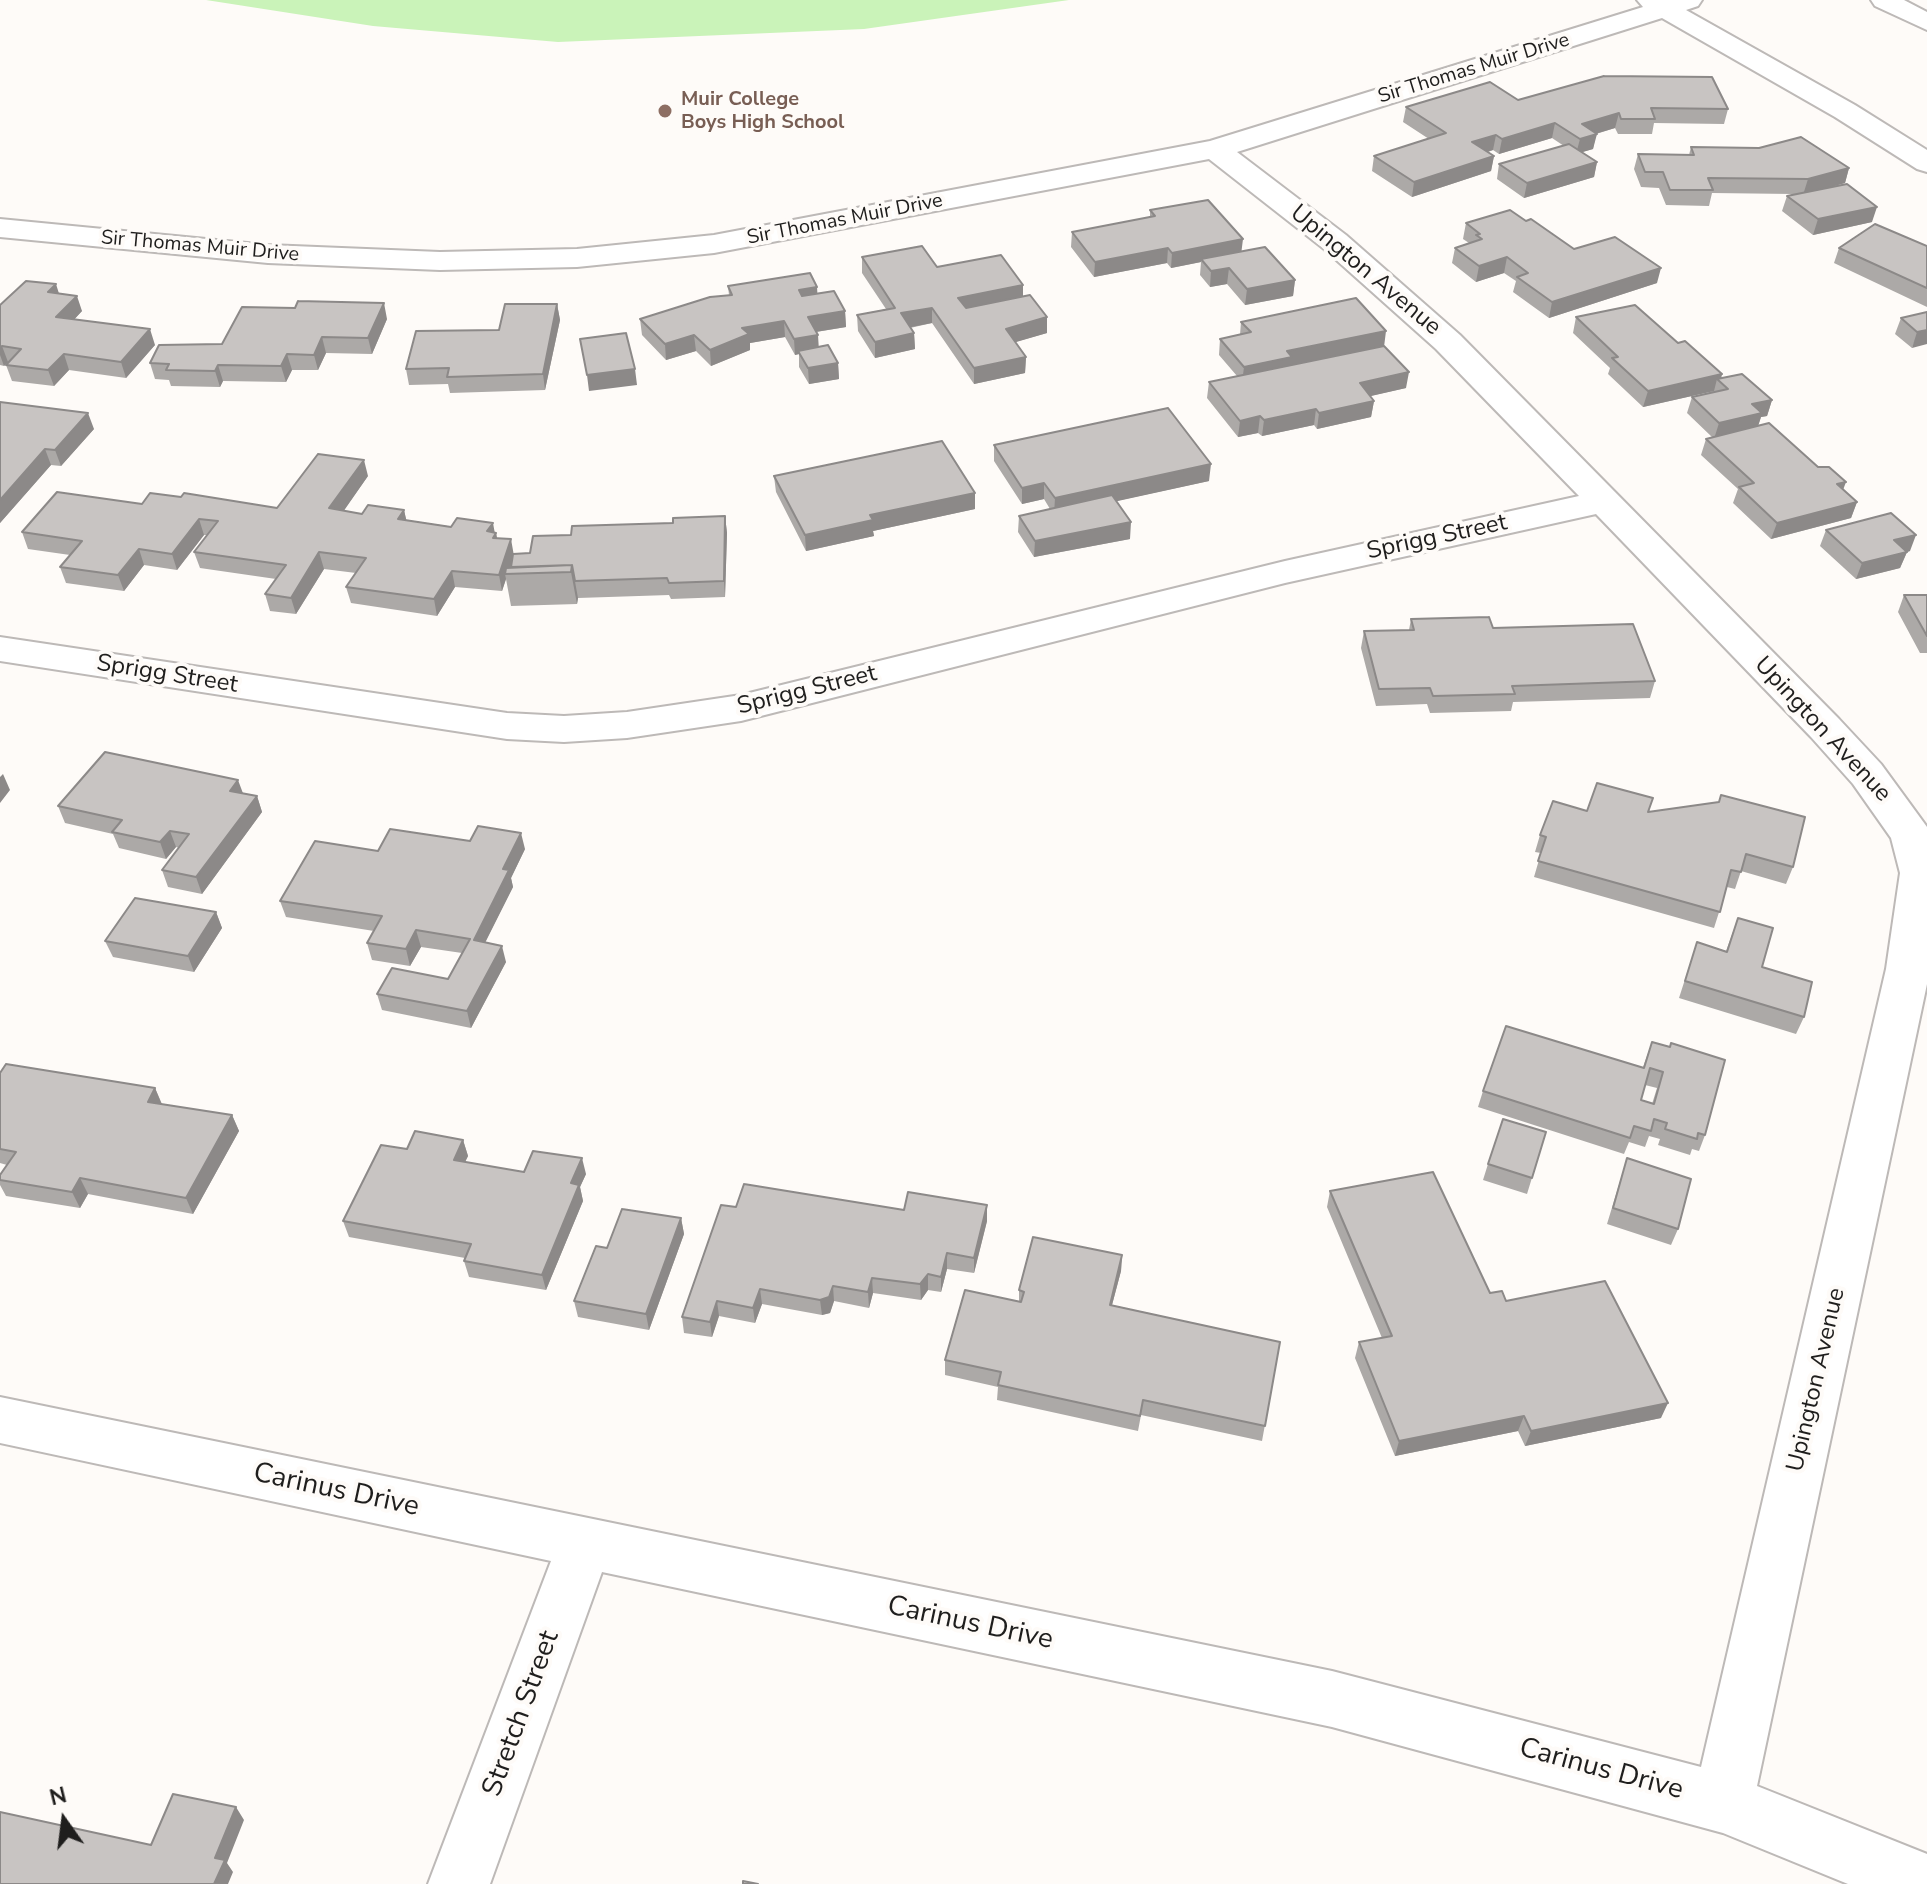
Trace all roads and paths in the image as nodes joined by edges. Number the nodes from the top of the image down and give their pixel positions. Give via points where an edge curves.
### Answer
1 (1884, 0) edge
2 (1668, 3) edge
3 (1927, 22) edge
4 (1215, 149) junction
5 (1927, 163) edge
6 (0, 228) edge
7 (1602, 502) junction
8 (0, 649) edge
9 (0, 1420) edge
10 (585, 1543) junction
11 (1723, 1803) junction
12 (459, 1884) edge
13 (1924, 1884) edge

1 - 3 street
2 - 4 street, Sir Thomas Muir Drive
2 - 5 street, Sir Thomas Muir Drive
4 - 6 street, Sir Thomas Muir Drive via 714,244 577,258 440,261 268,254
4 - 7 street, Upington Avenue via 1415,311
7 - 8 street, Sprigg Street via 1285,572 741,708 627,725 507,726
7 - 11 street, Upington Avenue via 1867,774 1911,835 1921,873 1908,969
9 - 10 street, Carinus Drive
10 - 11 street, Carinus Drive via 1332,1699
10 - 12 street, Stretch Street
11 - 13 street, Carinus Drive

